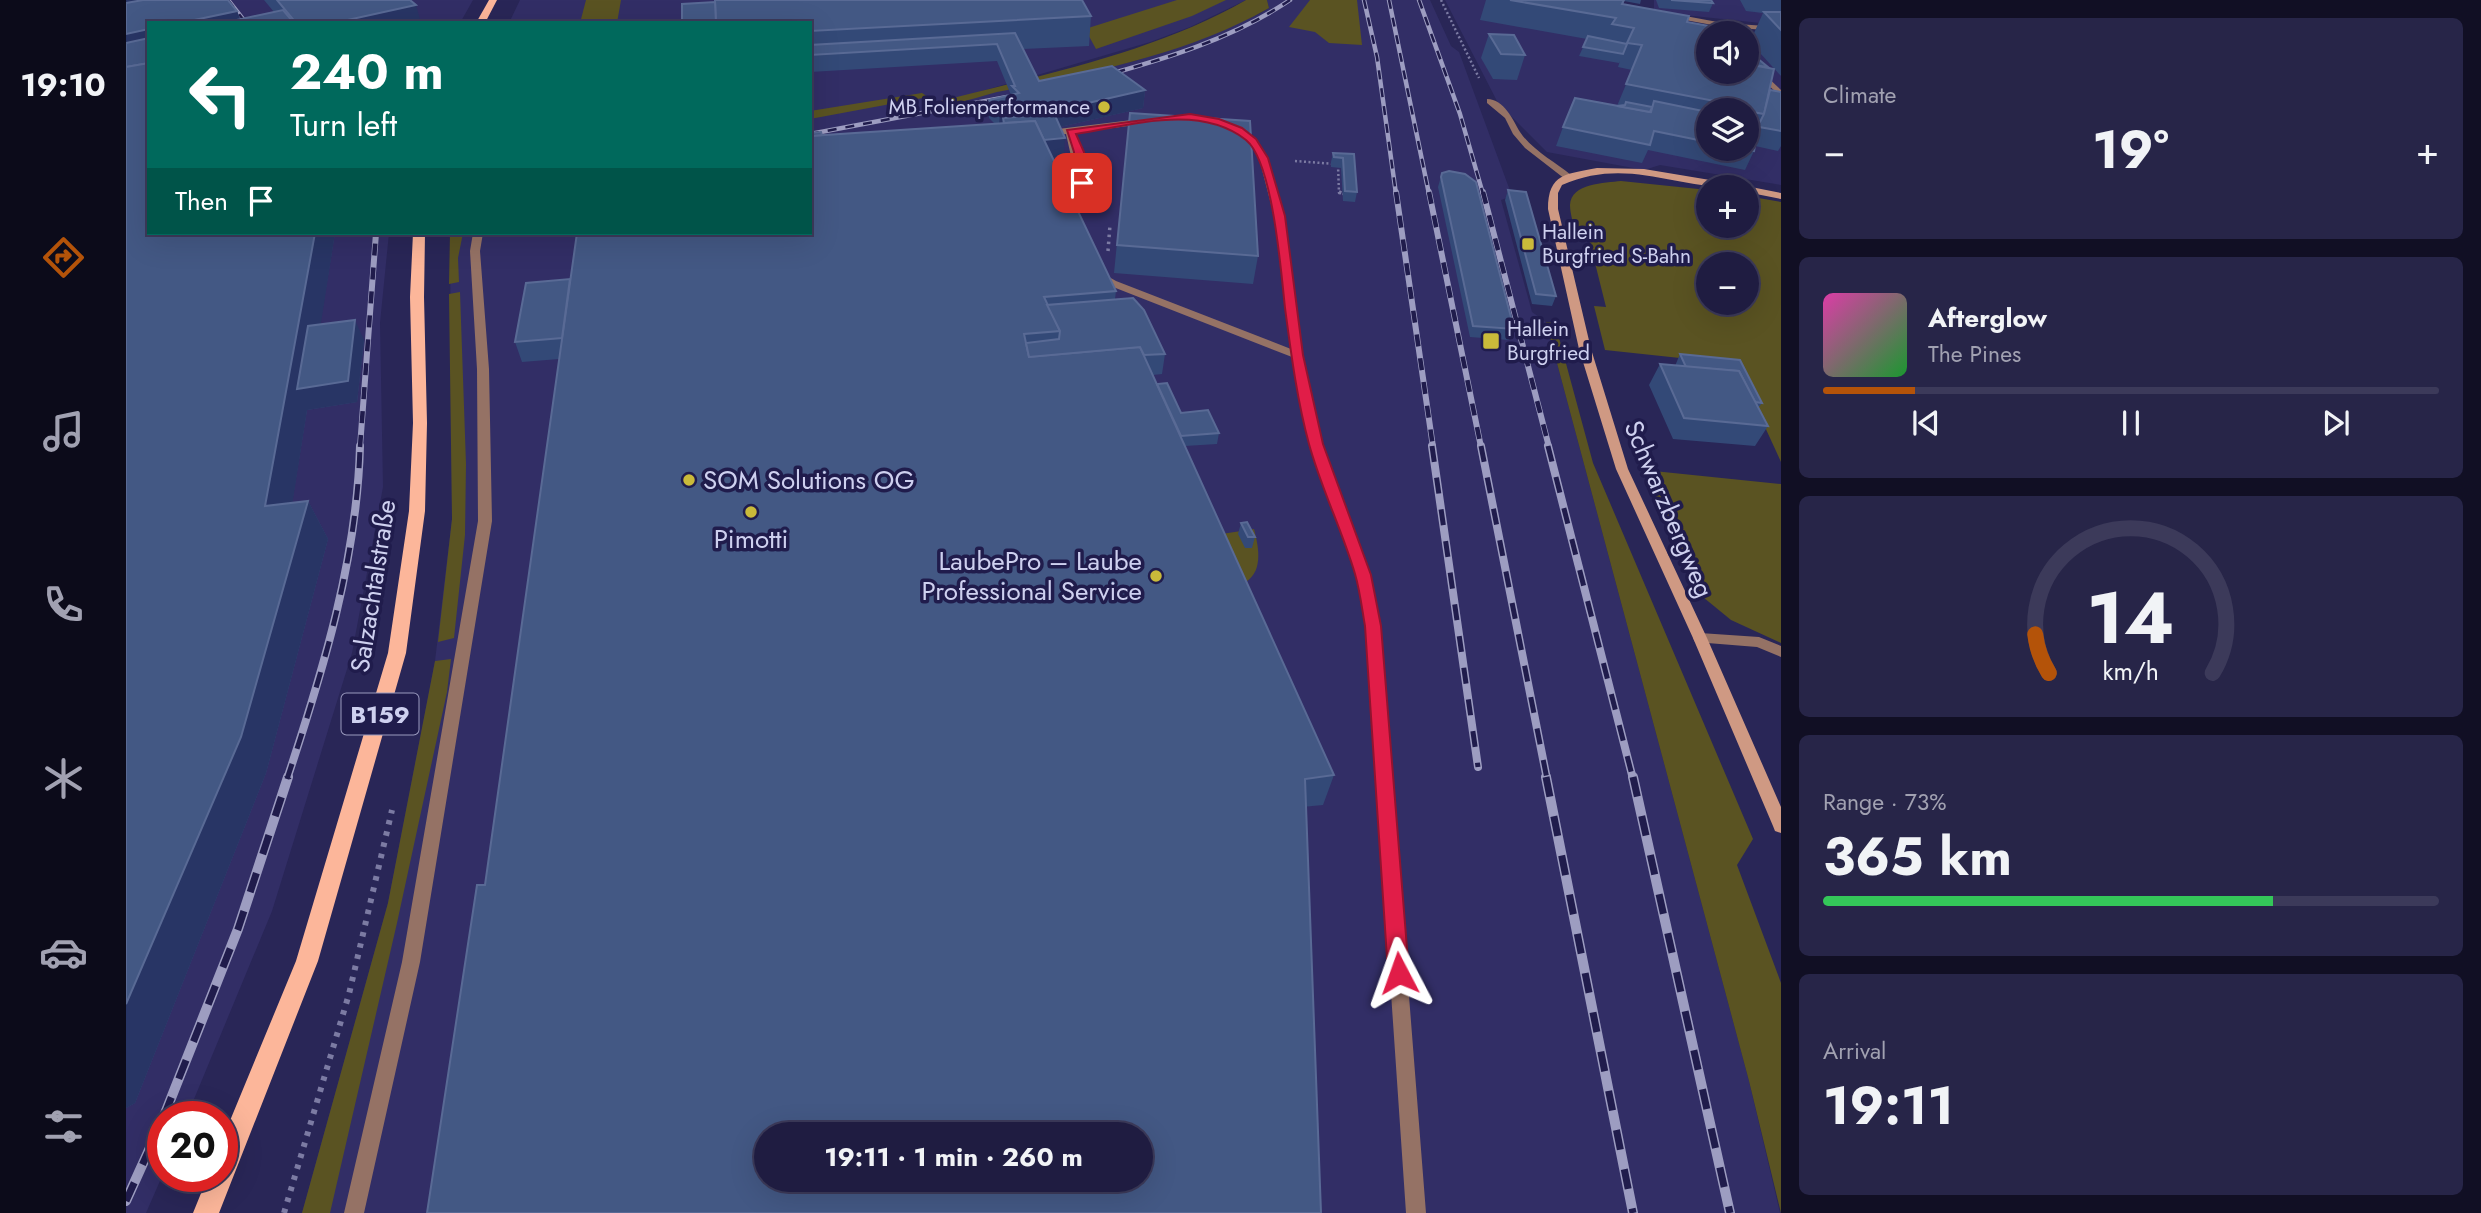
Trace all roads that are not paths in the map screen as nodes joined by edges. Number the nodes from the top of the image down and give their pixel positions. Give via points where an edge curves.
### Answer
1 (493, 0) edge
2 (1662, 13) edge
3 (481, 21) edge
4 (1696, 22) edge
5 (1759, 29) edge
6 (1781, 29) edge
7 (1759, 72) edge
8 (1781, 95) edge
9 (1490, 102) road end
10 (1162, 118) edge
11 (1227, 126) edge
12 (1053, 132) edge
13 (1070, 132) junction
14 (1568, 177) junction
15 (1696, 182) edge
16 (1759, 192) edge
17 (1781, 196) edge
18 (1085, 203) road end
19 (419, 235) edge
20 (478, 235) edge
21 (1093, 263) edge
22 (1297, 355) junction
23 (1700, 638) junction
24 (1781, 652) edge
25 (1781, 826) edge
26 (238, 1134) edge
27 (215, 1192) edge
28 (206, 1213) edge
29 (354, 1213) edge
30 (1416, 1213) edge

1 - 3 main road
2 - 4 street
5 - 6 street
7 - 8 street
9 - 14 street via 1509,117 1528,146
10 - 13 street
11 - 22 street via 1253,141 1263,158 1279,216
12 - 13 street
13 - 18 street via 1079,152
14 - 15 street via 1609,170
14 - 23 street, Schwarzbergweg via 1553,193 1553,209 1585,349 1622,469
16 - 17 street
19 - 26 main road, Salzachtalstraße / B159 via 417,511 397,653 307,961
20 - 29 street via 485,521 411,962
21 - 22 street via 1098,275 1112,284
22 - 30 street via 1316,444 1363,575 1373,626
23 - 24 street via 1759,642
23 - 25 street, Schwarzbergweg
27 - 28 main road, Salzachtalstraße / B159

